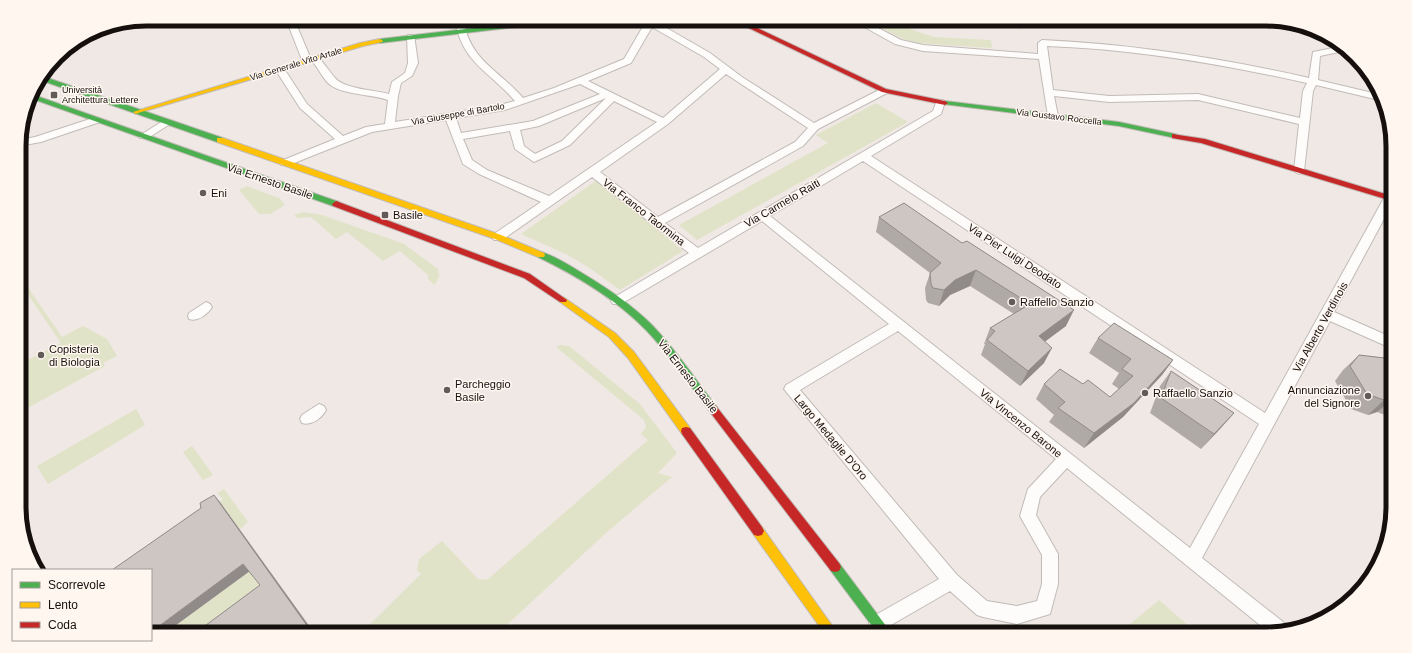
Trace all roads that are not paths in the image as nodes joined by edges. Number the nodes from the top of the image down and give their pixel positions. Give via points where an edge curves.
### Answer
1 (294, 26) edge
2 (459, 26) edge
3 (506, 26) edge
4 (645, 26) edge
5 (658, 26) edge
6 (747, 26) edge
7 (867, 26) edge
8 (459, 31) junction
9 (411, 37) junction
10 (1337, 50) edge
11 (1042, 57) junction
12 (310, 59) junction
13 (280, 69) junction
14 (726, 69) junction
15 (46, 80) edge
16 (581, 81) junction
17 (1313, 81) junction
18 (884, 91) junction
19 (1050, 92) junction
20 (610, 95) junction
21 (1375, 95) edge
22 (36, 98) edge
23 (393, 99) junction
24 (521, 102) junction
25 (940, 102) junction
26 (136, 112) junction
27 (1053, 116) junction
28 (450, 117) junction
29 (93, 118) junction
30 (166, 122) junction
31 (664, 122) junction
32 (1304, 122) junction
33 (390, 126) junction
34 (814, 127) junction
35 (514, 128) junction
36 (144, 136) junction
37 (457, 137) junction
38 (342, 140) junction
39 (26, 141) edge
40 (863, 156) junction
41 (285, 163) junction
42 (592, 171) junction
43 (1299, 171) junction
44 (1386, 197) edge
45 (550, 201) junction
46 (418, 207) junction
47 (1386, 208) edge
48 (762, 215) junction
49 (402, 221) junction
50 (657, 222) junction
51 (498, 236) junction
52 (696, 253) junction
53 (617, 301) junction
54 (206, 307) dead end
55 (1326, 314) junction
56 (194, 316) dead end
57 (897, 325) junction
58 (1386, 341) edge
59 (319, 410) dead end
60 (307, 418) dead end
61 (1268, 422) junction
62 (1066, 459) junction
63 (1192, 560) junction
64 (951, 581) junction
65 (827, 627) edge
66 (880, 627) edge
67 (885, 627) edge
68 (1275, 627) edge

1 - 12 street
2 - 8 street
3 - 8 main road, Via Generale Vito Artale
4 - 16 street, Via Giuseppe di Bartolo via 628,61
5 - 14 street
6 - 18 main road, Via Gustavo Roccella
7 - 11 street via 898,42 923,48
8 - 9 main road, Via Generale Vito Artale
8 - 24 street via 468,50
9 - 12 main road, Via Generale Vito Artale via 362,44
9 - 23 street via 413,63 409,74 397,82
10 - 17 street via 1316,54
11 - 17 street via 1042,43 1092,45 1239,65
11 - 19 street
12 - 13 main road, Via Generale Vito Artale
12 - 23 street via 324,68 332,82
13 - 26 main road, Via Generale Vito Artale
13 - 38 street via 303,106
14 - 31 street
14 - 34 street
15 - 26 main road, Via Ernesto Basile
16 - 20 street
16 - 24 street, Via Giuseppe di Bartolo
17 - 21 street
17 - 32 street via 1308,91
18 - 25 main road, Via Gustavo Roccella
18 - 34 street
19 - 27 street
19 - 32 street via 1109,99 1198,97
20 - 31 street
20 - 35 street via 535,124
20 - 35 street via 566,144 534,158 520,147
22 - 29 main road, Via Ernesto Basile
23 - 33 street
24 - 28 street, Via Giuseppe di Bartolo
25 - 27 main road, Via Gustavo Roccella
25 - 40 street, Via Carmelo Raiti via 938,112
26 - 30 main road, Via Ernesto Basile
27 - 43 main road, Via Gustavo Roccella via 1119,124 1202,141
28 - 33 street, Via Giuseppe di Bartolo
28 - 37 street
29 - 36 main road, Via Ernesto Basile
29 - 39 street
30 - 36 street
30 - 41 main road, Via Ernesto Basile
31 - 42 street
32 - 43 street
33 - 38 street, Via Giuseppe di Bartolo via 370,129
34 - 50 street via 799,144
35 - 37 street
36 - 49 main road, Via Ernesto Basile
37 - 45 street via 467,162 483,172
38 - 41 street, Via Giuseppe di Bartolo
40 - 48 street, Via Carmelo Raiti
40 - 61 street, Via Pier Luigi Deodato
41 - 46 main road, Via Ernesto Basile
42 - 45 street
42 - 50 street, Via Franco Taormina
43 - 44 main road, Via Gustavo Roccella
45 - 51 street
46 - 49 main road
46 - 51 main road, Via Ernesto Basile
47 - 55 street, Via Alberto Verdinois
48 - 52 street, Via Carmelo Raiti
48 - 57 street, Via Vincenzo Barone
49 - 65 main road, Via Ernesto Basile via 527,276 612,335 631,355
50 - 52 street, Via Franco Taormina
51 - 53 main road, Via Ernesto Basile via 570,269
52 - 53 street, Via Carmelo Raiti
53 - 66 main road, Via Ernesto Basile via 639,318 660,340
54 - 56 street
55 - 58 street
55 - 61 street, Via Alberto Verdinois
57 - 62 street, Via Vincenzo Barone
57 - 64 street, Largo Medaglie D'Oro via 791,389
59 - 60 street
61 - 63 street, Via Alberto Verdinois
62 - 63 street, Via Vincenzo Barone
62 - 64 street via 1033,494 1028,516 1050,554 1050,584 1044,608 1016,615 983,609
63 - 68 street, Via Vincenzo Barone
64 - 67 street

